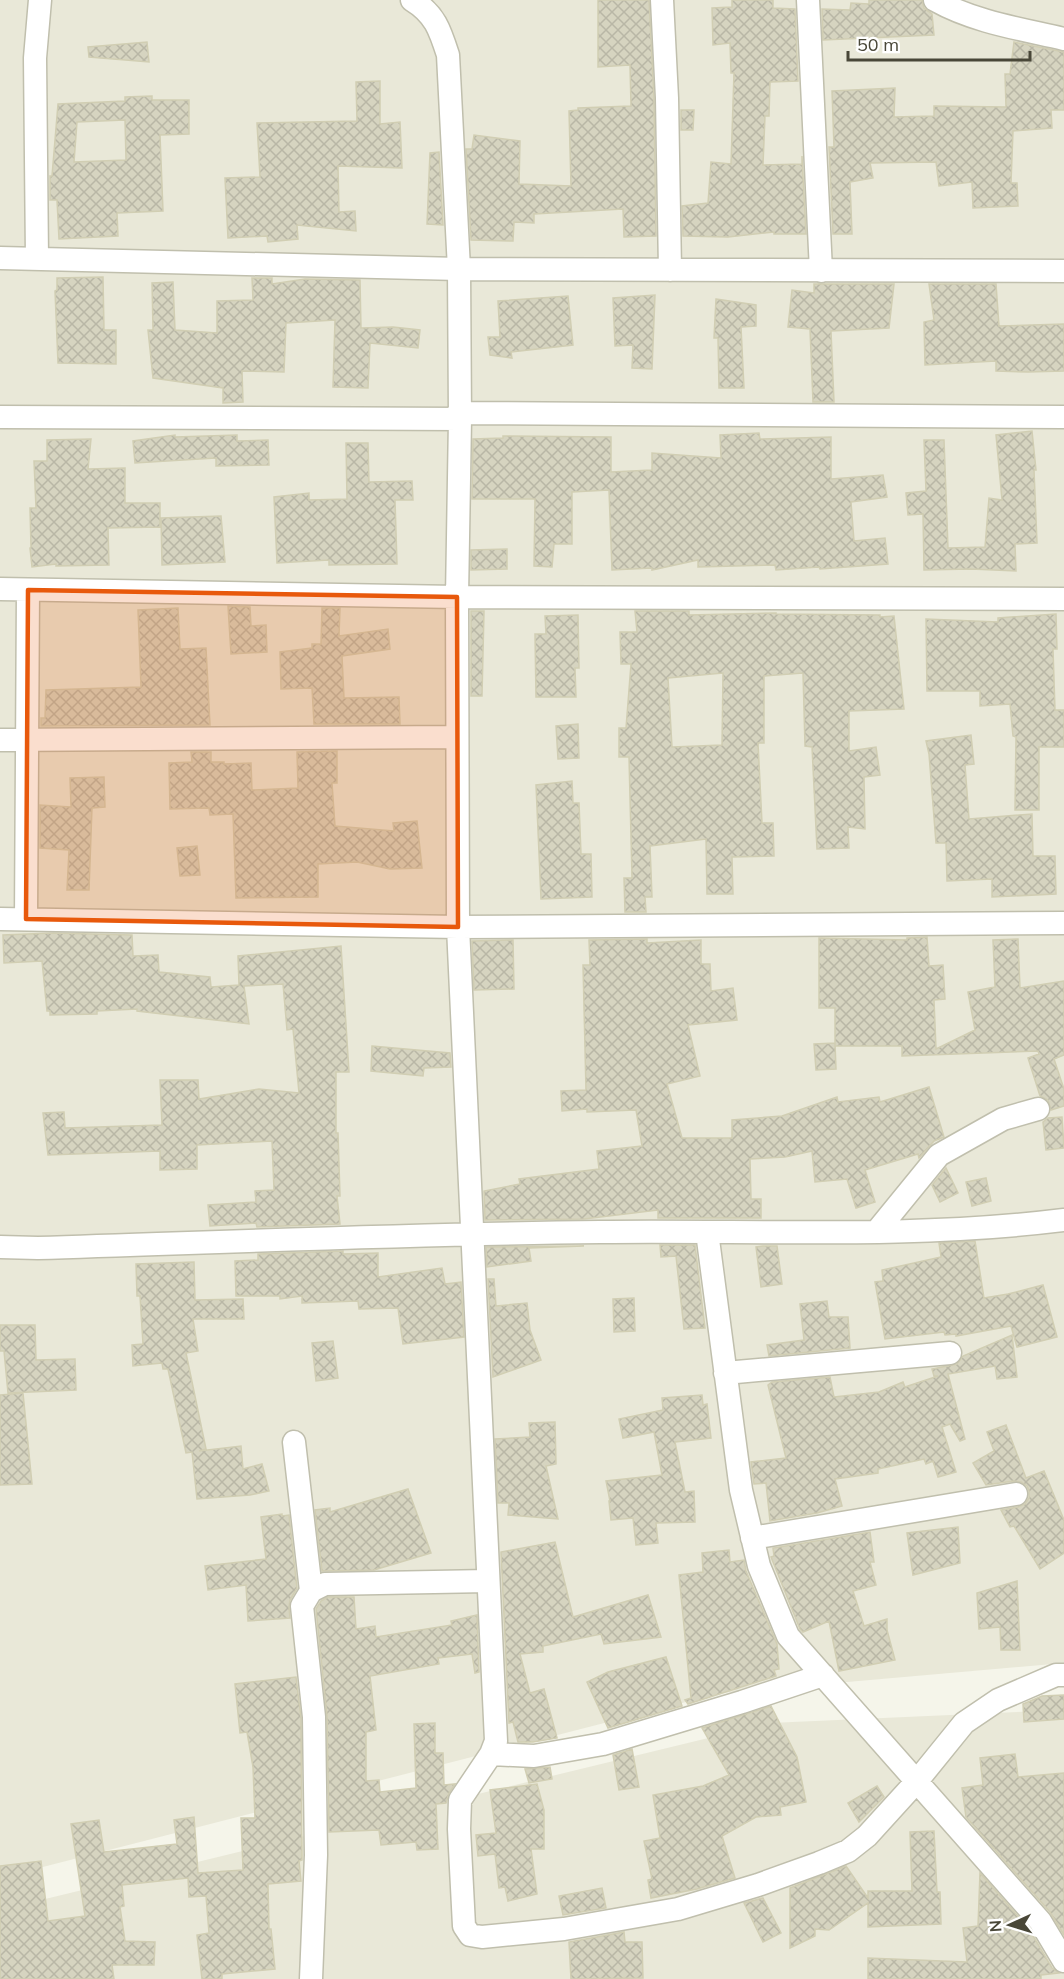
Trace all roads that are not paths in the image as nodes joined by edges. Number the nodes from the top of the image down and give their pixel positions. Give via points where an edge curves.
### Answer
1 (40, 0) edge
2 (412, 0) edge
3 (662, 0) edge
4 (808, 0) edge
5 (935, 0) edge
6 (1064, 39) edge
7 (0, 258) edge
8 (37, 259) junction
9 (459, 269) junction
10 (670, 270) junction
11 (821, 271) junction
12 (1064, 271) edge
13 (459, 416) junction
14 (0, 417) edge
15 (1064, 417) edge
16 (0, 589) edge
17 (28, 590) junction
18 (457, 597) junction
19 (1064, 599) edge
20 (457, 737) junction
21 (0, 740) edge
22 (27, 740) junction
23 (0, 919) edge
24 (26, 919) junction
25 (1064, 923) edge
26 (458, 927) junction
27 (1038, 1109) dead end
28 (1064, 1220) edge
29 (877, 1231) junction
30 (706, 1232) junction
31 (471, 1234) junction
32 (0, 1247) edge
33 (950, 1353) dead end
34 (725, 1373) junction
35 (294, 1442) dead end
36 (1016, 1494) dead end
37 (752, 1538) junction
38 (488, 1581) junction
39 (310, 1591) junction
40 (823, 1675) junction
41 (1064, 1675) edge
42 (491, 1754) junction
43 (917, 1781) junction
44 (1064, 1961) edge
45 (311, 1979) edge

1 - 8 street via 35,58
2 - 9 street via 424,8 439,28 448,55
3 - 10 street
4 - 11 street
5 - 6 street via 989,22
7 - 8 street
8 - 9 street
9 - 10 street
9 - 13 street
10 - 11 street
11 - 12 street
13 - 14 street
13 - 15 street
13 - 18 street
16 - 17 street
17 - 18 street
17 - 22 street
18 - 19 street
18 - 20 street
20 - 22 street
20 - 26 street
21 - 22 street
22 - 24 street
23 - 24 street
24 - 26 street
25 - 26 street
26 - 31 street
27 - 29 street via 1003,1119 939,1155
28 - 29 street
29 - 30 street
30 - 31 street
30 - 34 street
31 - 32 street
31 - 38 street
33 - 34 street
34 - 37 street via 741,1490
35 - 39 street
36 - 37 street
37 - 40 street via 759,1566 788,1636
38 - 39 street via 325,1584
38 - 42 street via 496,1741
39 - 45 street via 302,1606 314,1717 316,1855
40 - 42 street via 603,1744 534,1756
40 - 43 street
41 - 43 street via 998,1700 964,1723
42 - 43 street via 460,1800 459,1819 464,1926 470,1935 483,1937 564,1929 678,1910 758,1885 848,1851 867,1836
43 - 44 street via 1040,1921

